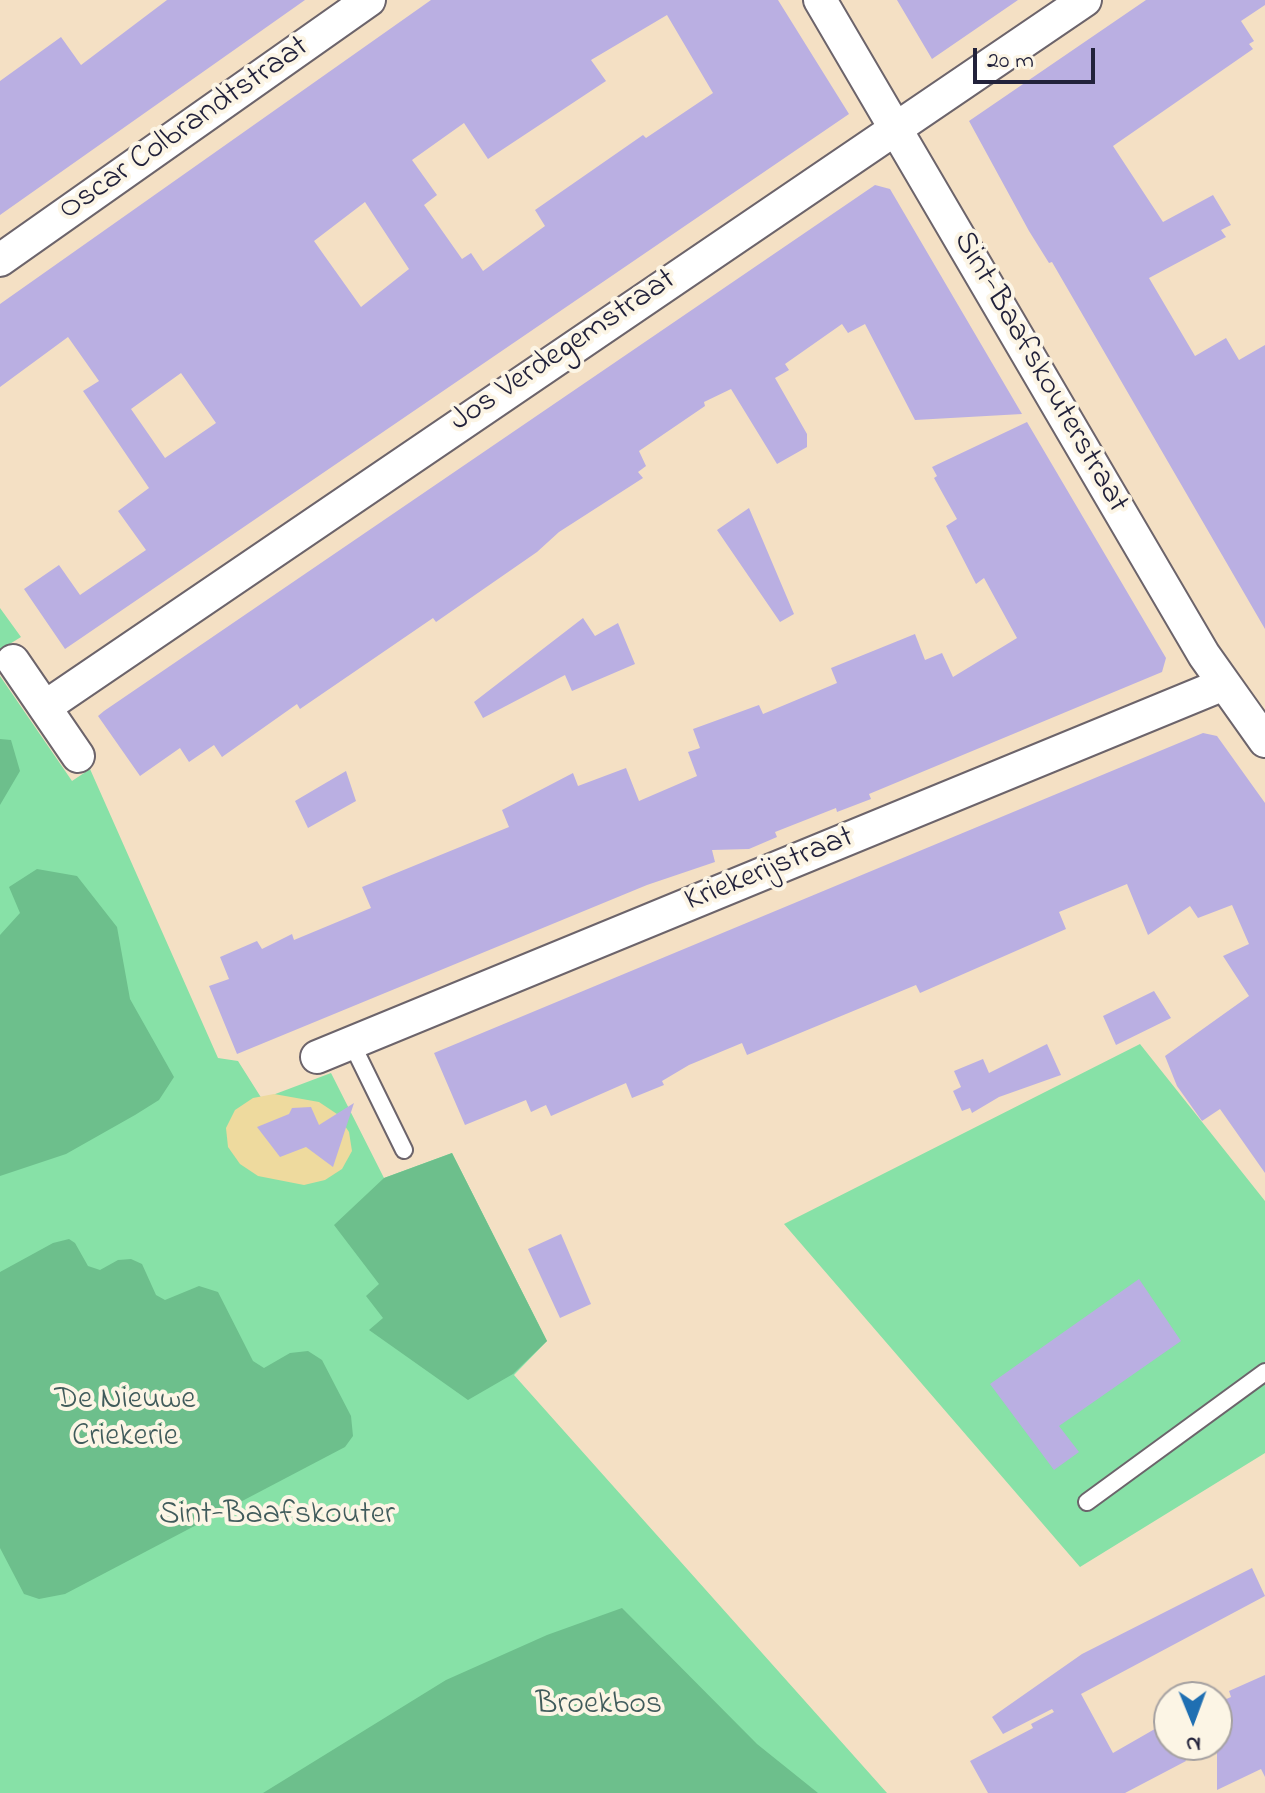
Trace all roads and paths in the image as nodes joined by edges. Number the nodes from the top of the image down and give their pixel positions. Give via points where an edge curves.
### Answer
1 (369, 0) edge
2 (820, 0) edge
3 (1085, 0) edge
4 (896, 131) junction
5 (0, 260) edge
6 (13, 661) dead end
7 (1224, 684) junction
8 (45, 707) junction
9 (1265, 741) edge
10 (78, 756) dead end
11 (351, 1042) junction
12 (317, 1057) dead end
13 (404, 1150) dead end
14 (1265, 1372) edge
15 (1087, 1502) dead end

1 - 5 street, Oscar Colbrandtstraat
2 - 4 street, Sint-Baafskouterstraat
3 - 4 street, Jos Verdegemstraat
4 - 7 street, Sint-Baafskouterstraat
4 - 8 street, Jos Verdegemstraat
6 - 8 street
7 - 9 street, Sint-Baafskouterstraat
7 - 11 street, Kriekerijstraat
8 - 10 street
11 - 12 street, Kriekerijstraat
11 - 13 lane
14 - 15 lane

